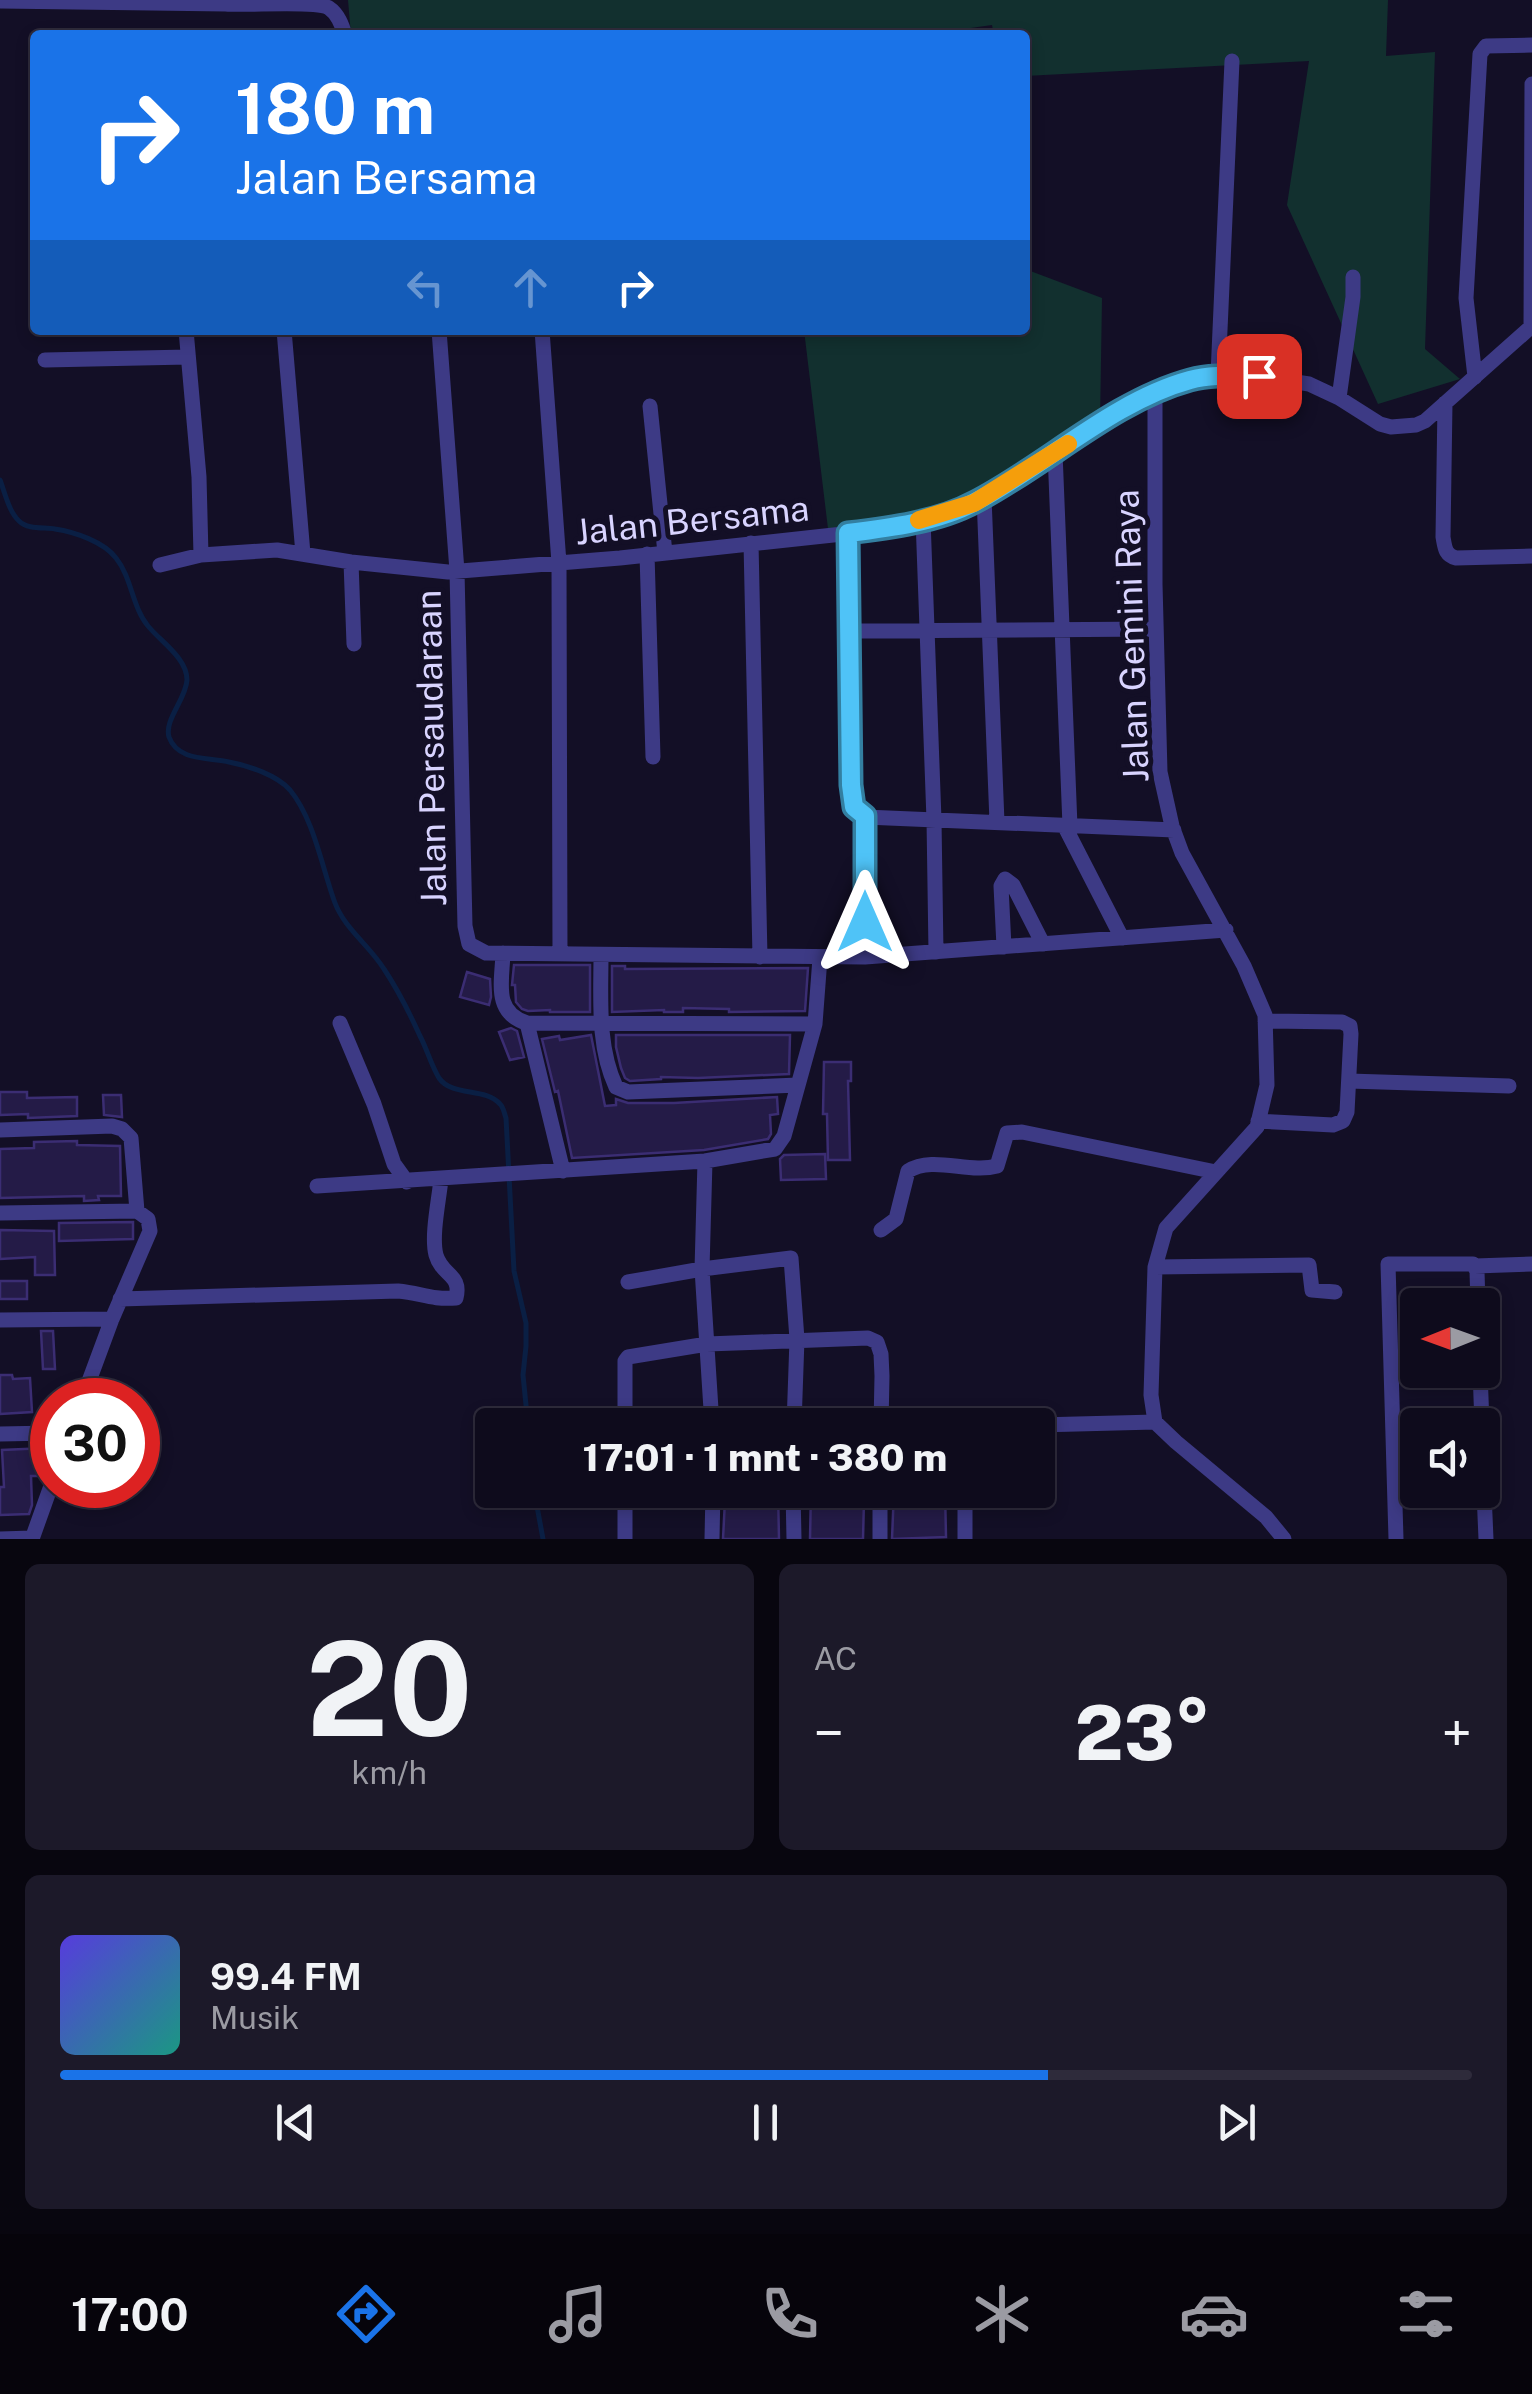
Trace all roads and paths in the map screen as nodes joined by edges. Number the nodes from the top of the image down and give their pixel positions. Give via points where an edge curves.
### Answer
1 (0, 0) edge
2 (224, 2) edge
3 (343, 30) edge
4 (1532, 45) edge
5 (1232, 61) dead end
6 (1532, 84) edge
7 (1532, 176) edge
8 (1353, 277) dead end
9 (1531, 327) edge
10 (186, 335) edge
11 (284, 335) edge
12 (440, 335) edge
13 (542, 335) edge
14 (188, 357) junction
15 (46, 360) dead end
16 (1218, 376) junction
17 (1474, 377) junction
18 (1156, 393) junction
19 (1340, 398) junction
20 (1446, 403) junction
21 (650, 406) dead end
22 (1055, 452) junction
23 (984, 497) junction
24 (923, 520) junction
25 (848, 533) junction
26 (751, 544) junction
27 (665, 553) junction
28 (303, 554) junction
29 (647, 554) junction
30 (202, 555) junction
31 (1532, 556) edge
32 (351, 562) junction
33 (559, 562) junction
34 (160, 564) dead end
35 (457, 571) junction
36 (1156, 629) junction
37 (989, 630) junction
38 (1062, 630) junction
39 (927, 631) junction
40 (849, 632) junction
41 (354, 644) dead end
42 (653, 757) dead end
43 (865, 816) junction
44 (934, 820) junction
45 (998, 822) junction
46 (1067, 826) junction
47 (1174, 830) junction
48 (1226, 930) junction
49 (1122, 938) junction
50 (1043, 944) junction
51 (1004, 947) junction
52 (936, 952) junction
53 (503, 953) junction
54 (560, 954) junction
55 (601, 955) junction
56 (760, 957) junction
57 (865, 957) junction
58 (820, 958) junction
59 (1265, 1021) junction
60 (340, 1023) dead end
61 (527, 1023) junction
62 (601, 1023) junction
63 (815, 1024) junction
64 (1349, 1082) junction
65 (798, 1084) junction
66 (1509, 1086) dead end
67 (1258, 1121) junction
68 (0, 1130) edge
69 (704, 1161) junction
70 (563, 1171) junction
71 (1216, 1172) junction
72 (441, 1180) junction
73 (408, 1182) junction
74 (317, 1186) dead end
75 (137, 1211) junction
76 (0, 1213) edge
77 (882, 1230) dead end
78 (1532, 1264) edge
79 (1475, 1266) junction
80 (1156, 1267) junction
81 (702, 1268) junction
82 (628, 1282) dead end
83 (1477, 1288) edge
84 (1335, 1292) dead end
85 (120, 1299) junction
86 (112, 1319) junction
87 (0, 1320) edge
88 (797, 1339) junction
89 (707, 1344) junction
90 (90, 1378) edge
91 (625, 1408) edge
92 (711, 1408) edge
93 (795, 1408) edge
94 (881, 1408) edge
95 (1156, 1422) junction
96 (1055, 1425) edge
97 (30, 1433) edge
98 (0, 1434) edge
99 (43, 1508) edge
100 (625, 1508) edge
101 (712, 1508) edge
102 (794, 1508) edge
103 (880, 1508) edge
104 (965, 1508) edge
105 (1485, 1508) edge
106 (0, 1539) edge
107 (32, 1539) edge
108 (625, 1539) edge
109 (712, 1539) edge
110 (794, 1539) edge
111 (880, 1539) edge
112 (965, 1539) edge
113 (1284, 1539) edge
114 (1396, 1539) edge
115 (1486, 1539) edge

1 - 2 street
2 - 3 street via 329,7
4 - 17 street via 1486,46 1480,54 1466,298
5 - 16 street
6 - 7 street
7 - 9 street
8 - 19 street
9 - 17 street, Jalan Bersama
10 - 14 street
11 - 28 street
12 - 35 street
13 - 33 street
14 - 15 street
14 - 30 street
16 - 18 street, Jalan Bersama
16 - 19 street, Jalan Bersama via 1284,379
17 - 20 street, Jalan Bersama
18 - 22 street, Jalan Bersama
18 - 36 street, Jalan Gemini Raya
19 - 20 street, Jalan Bersama via 1391,427 1416,426
20 - 31 street via 1445,551 1456,558
21 - 27 street
22 - 23 street, Jalan Bersama
22 - 38 street
23 - 24 street, Jalan Bersama
23 - 37 street
24 - 25 street, Jalan Bersama
24 - 39 street
25 - 26 street, Jalan Bersama
25 - 40 street
26 - 27 street, Jalan Bersama
26 - 56 street
27 - 29 street, Jalan Bersama
28 - 30 street, Jalan Bersama
28 - 32 street, Jalan Bersama
29 - 33 street, Jalan Bersama
29 - 42 street
30 - 34 street, Jalan Bersama
32 - 35 street, Jalan Bersama
32 - 41 street
33 - 35 street, Jalan Bersama
33 - 54 street
35 - 53 street, Jalan Persaudaraan via 464,926 469,944
36 - 38 street
36 - 47 street, Jalan Gemini Raya via 1160,772
37 - 38 street
37 - 39 street
37 - 45 street
38 - 46 street
39 - 40 street
39 - 44 street
40 - 43 street via 852,804
43 - 44 street
43 - 57 street
44 - 45 street
44 - 52 street
45 - 46 street
46 - 47 street
46 - 49 street
47 - 48 street, Jalan Gemini Raya
48 - 49 street, Jalan Persaudaraan
48 - 59 street, Jalan Gemini Raya
49 - 50 street, Jalan Persaudaraan
50 - 51 street, Jalan Persaudaraan
50 - 51 street via 1005,879
51 - 52 street, Jalan Persaudaraan
52 - 57 street, Jalan Persaudaraan
53 - 54 street, Jalan Persaudaraan
53 - 61 street via 505,1009
54 - 55 street, Jalan Persaudaraan
55 - 56 street, Jalan Persaudaraan
55 - 62 street
56 - 58 street, Jalan Persaudaraan
57 - 58 street, Jalan Persaudaraan
58 - 63 street
59 - 64 street via 1346,1023 1352,1034
59 - 67 street, Jalan Gemini Raya via 1268,1085
60 - 73 street via 394,1164
61 - 62 street
61 - 70 street
62 - 63 street
62 - 65 street via 610,1073 616,1087 628,1092
63 - 65 street
64 - 66 street
64 - 67 street via 1346,1117 1338,1124
65 - 69 street via 776,1149
67 - 71 street, Jalan Gemini Raya
68 - 75 street via 122,1129 134,1146
69 - 70 street
69 - 81 street
70 - 72 street
71 - 77 street via 1012,1132 997,1166 908,1171 896,1218
71 - 80 street, Jalan Gemini Raya via 1166,1228
72 - 73 street
72 - 85 street via 436,1255 457,1281 456,1298 398,1291
73 - 74 street
75 - 76 street
75 - 85 street via 150,1231
78 - 79 street
79 - 83 street
79 - 114 street via 1388,1264
80 - 84 street via 1310,1266 1312,1290
80 - 95 street, Jalan Gemini Raya
81 - 82 street
81 - 88 street via 791,1258
81 - 89 street
85 - 86 street
86 - 87 street
86 - 90 street
88 - 89 street
88 - 93 street
88 - 94 street via 877,1342
89 - 91 street via 626,1358
89 - 92 street
95 - 96 street
95 - 113 street
97 - 98 street
99 - 107 street
100 - 108 street
101 - 109 street
102 - 110 street
103 - 111 street
104 - 112 street
105 - 115 street
106 - 107 street

